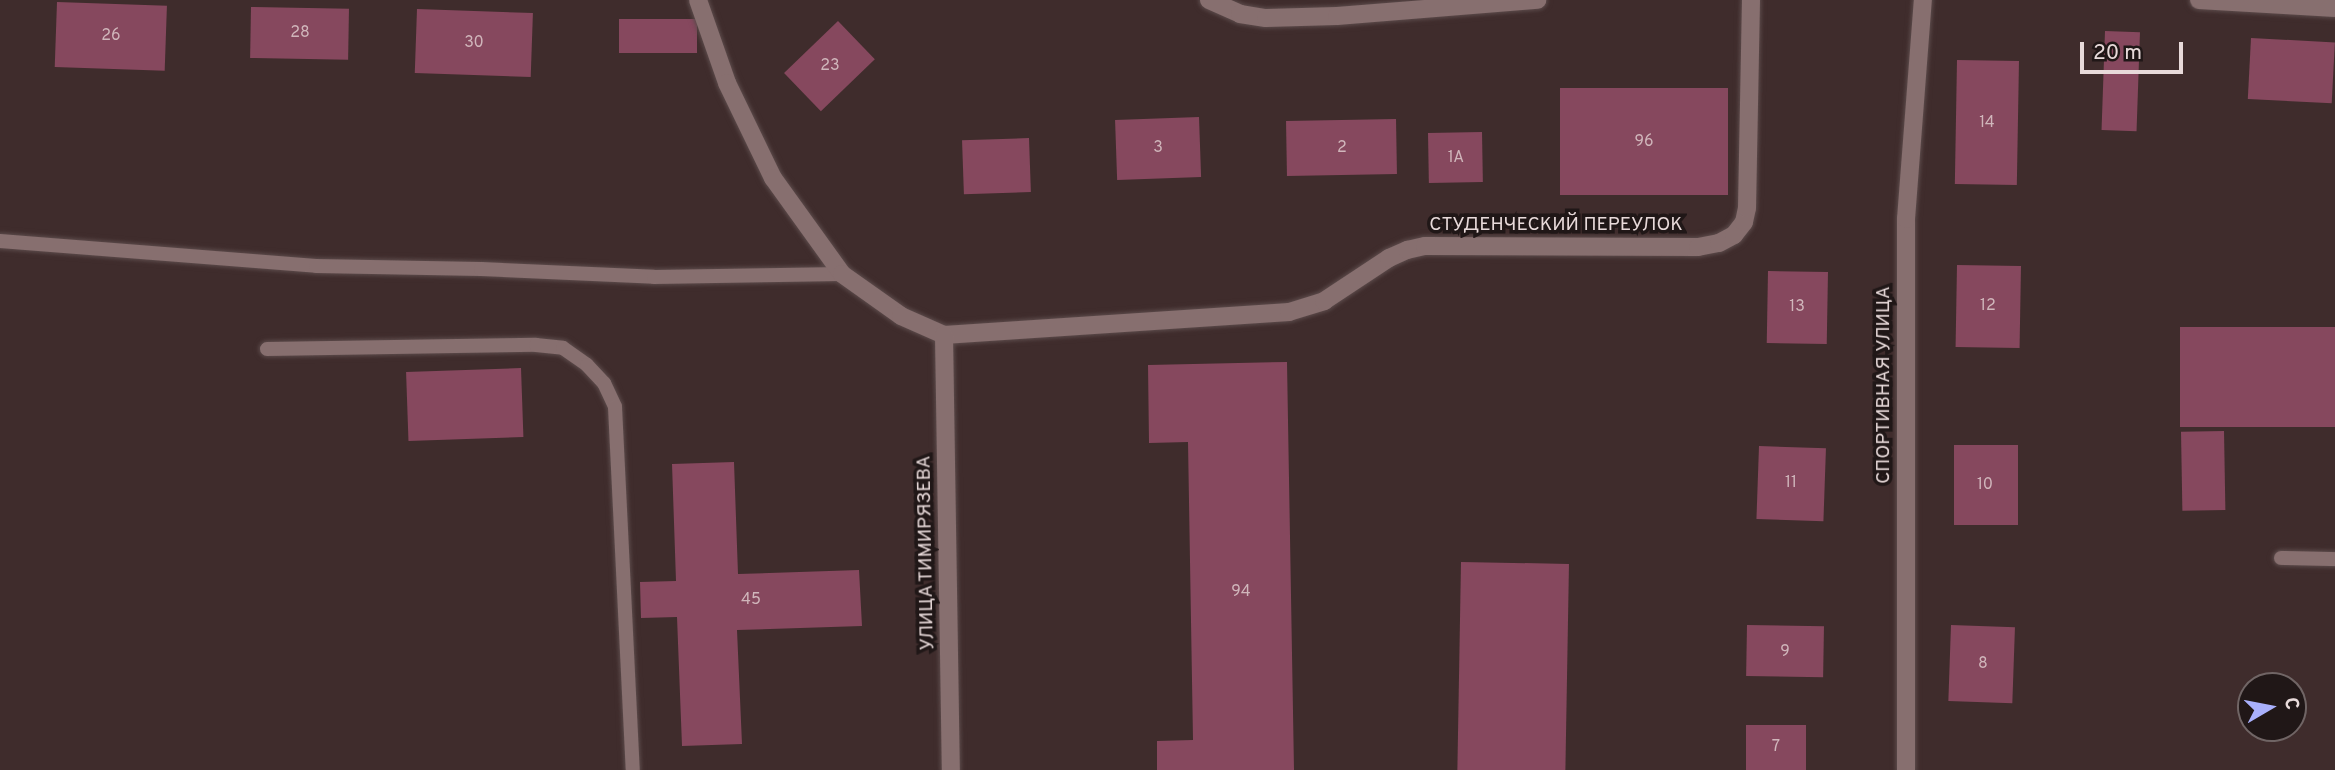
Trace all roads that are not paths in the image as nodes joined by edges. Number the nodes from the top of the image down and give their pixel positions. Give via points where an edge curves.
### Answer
1 (698, 0) edge
2 (1209, 0) edge
3 (1537, 0) edge
4 (1751, 0) edge
5 (1923, 0) edge
6 (2199, 0) edge
7 (2335, 8) edge
8 (0, 241) edge
9 (842, 274) junction
10 (944, 335) junction
11 (267, 349) dead end
12 (2281, 558) dead end
13 (2335, 559) edge
14 (633, 770) edge
15 (951, 770) edge
16 (1906, 770) edge

1 - 9 street via 727,83 773,178
2 - 3 street via 1240,14 1266,18
4 - 10 street, СТУДЕНЧЕСКИЙ ПЕРЕУЛОК via 1746,208 1744,222 1734,235 1719,243 1698,247 1425,246 1389,258 1324,301 1289,312
5 - 16 street, СПОРТИВНАЯ УЛИЦА via 1906,219
6 - 7 street
8 - 9 lane via 316,266 654,277
9 - 10 street via 901,316
10 - 15 street, УЛИЦА ТИМИРЯЗЕВА
11 - 14 lane via 536,345 563,348 604,383 615,407
12 - 13 lane

